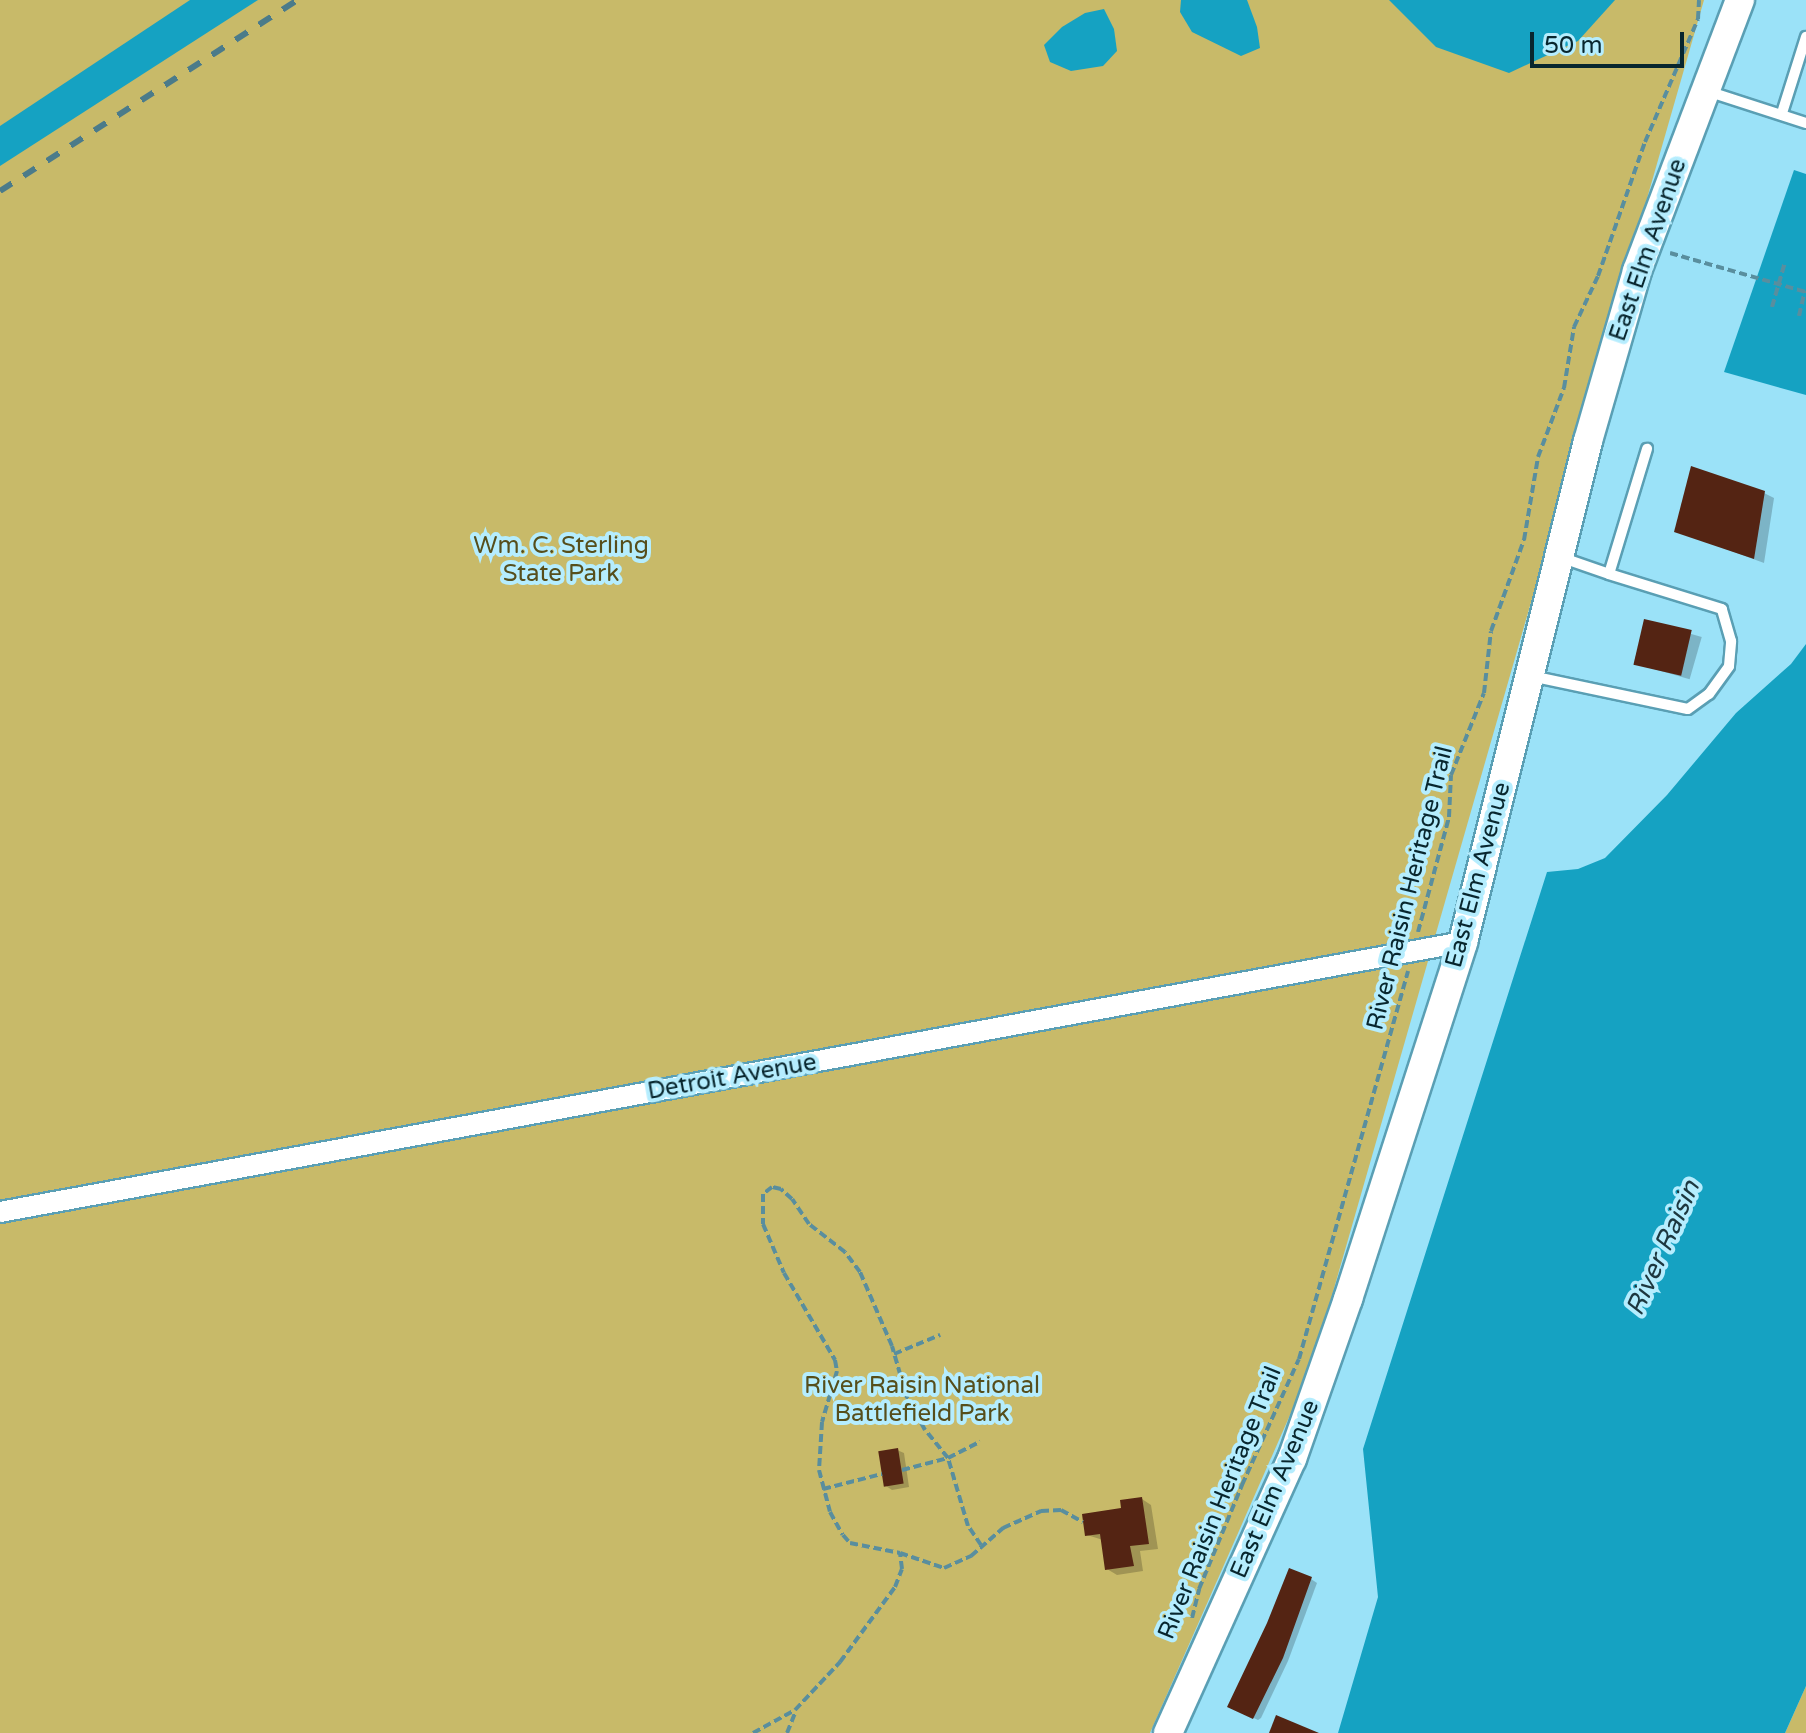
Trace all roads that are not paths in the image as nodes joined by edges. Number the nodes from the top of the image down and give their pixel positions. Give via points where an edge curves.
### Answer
1 (1740, 0) edge
2 (1806, 37) edge
3 (1705, 90) junction
4 (1782, 113) junction
5 (1806, 123) edge
6 (1647, 449) dead end
7 (1559, 556) junction
8 (1609, 574) junction
9 (1529, 675) junction
10 (1463, 942) junction
11 (0, 1212) edge
12 (1168, 1733) edge

1 - 3 main road, East Elm Avenue
2 - 4 lane
3 - 4 lane
3 - 7 main road, East Elm Avenue via 1619,333
4 - 5 lane
6 - 8 lane
7 - 8 lane
7 - 9 main road, East Elm Avenue
8 - 9 lane via 1722,609 1731,641 1729,666 1709,694 1688,709
9 - 10 main road, East Elm Avenue
10 - 11 street, Detroit Avenue
10 - 12 main road, East Elm Avenue via 1292,1459

